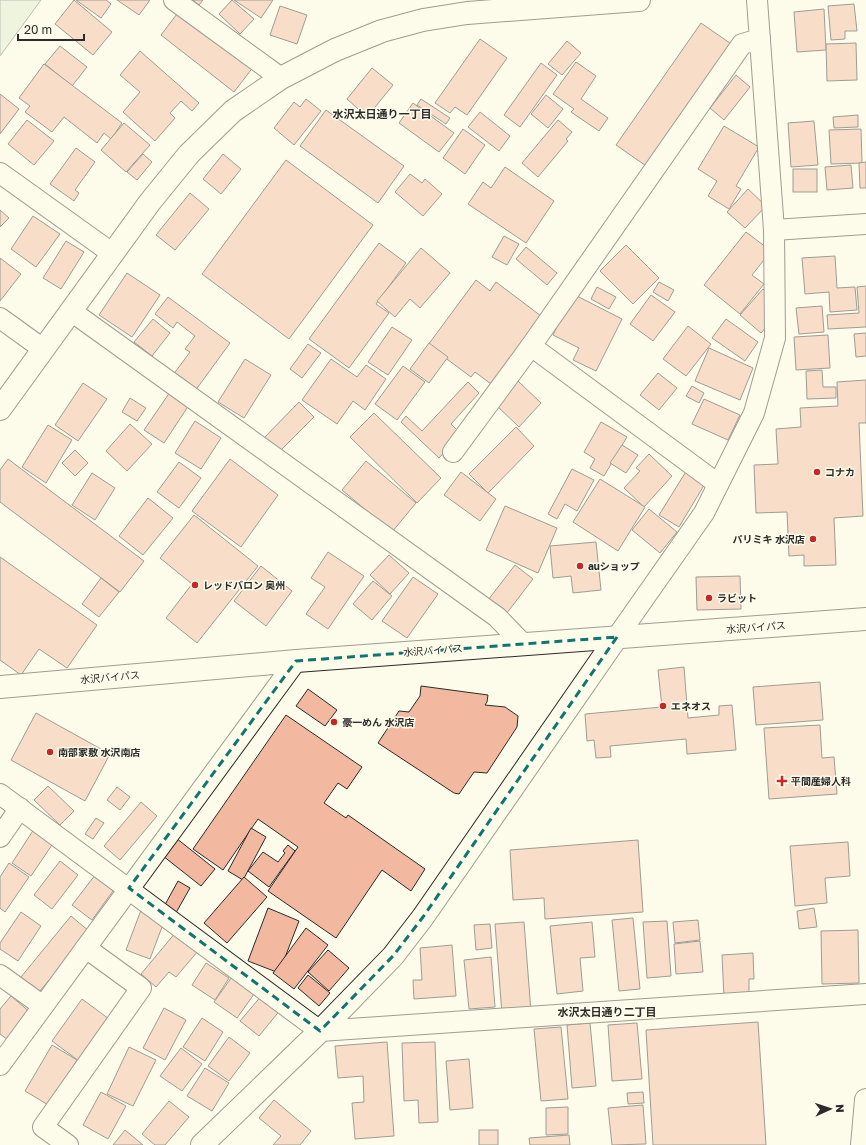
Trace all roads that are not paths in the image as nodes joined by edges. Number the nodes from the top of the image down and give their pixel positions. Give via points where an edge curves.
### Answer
1 (174, 0) edge
2 (639, 0) edge
3 (757, 0) edge
4 (760, 39) junction
5 (282, 78) junction
6 (0, 173) edge
7 (866, 224) edge
8 (774, 230) junction
9 (113, 254) junction
10 (71, 311) junction
11 (0, 318) edge
12 (531, 346) junction
13 (43, 349) junction
14 (0, 409) edge
15 (453, 452) dead end
16 (718, 484) junction
17 (866, 619) edge
18 (617, 637) junction
19 (523, 644) junction
20 (296, 661) junction
21 (0, 687) edge
22 (0, 794) edge
23 (20, 808) junction
24 (0, 837) edge
25 (129, 888) junction
26 (86, 948) junction
27 (0, 975) edge
28 (866, 994) edge
29 (43, 1006) junction
30 (320, 1031) junction
31 (0, 1065) edge
32 (866, 1100) edge
33 (68, 1145) edge
34 (202, 1145) edge
35 (862, 1145) edge

1 - 5 street
2 - 5 main road via 467,13 423,20 382,31 335,50
3 - 4 street
4 - 8 street
4 - 12 street via 742,44
5 - 9 main road via 233,111 188,154
6 - 9 street
7 - 8 street
8 - 16 street via 775,338 754,413
9 - 10 main road
10 - 13 main road
10 - 19 street via 497,617
11 - 13 street
12 - 15 street
12 - 16 street
13 - 14 main road
16 - 18 street via 704,513
17 - 18 main road, 水沢バイパス
18 - 19 main road, 水沢バイパス
18 - 30 main road via 424,918 393,956
19 - 20 main road, 水沢バイパス
20 - 21 main road, 水沢バイパス
20 - 25 street
22 - 23 street
23 - 24 street
23 - 25 street
25 - 26 street
25 - 30 street
26 - 29 street
26 - 33 street via 141,988 43,1127
27 - 29 street
28 - 30 street
29 - 31 street
30 - 34 main road
32 - 35 main road

